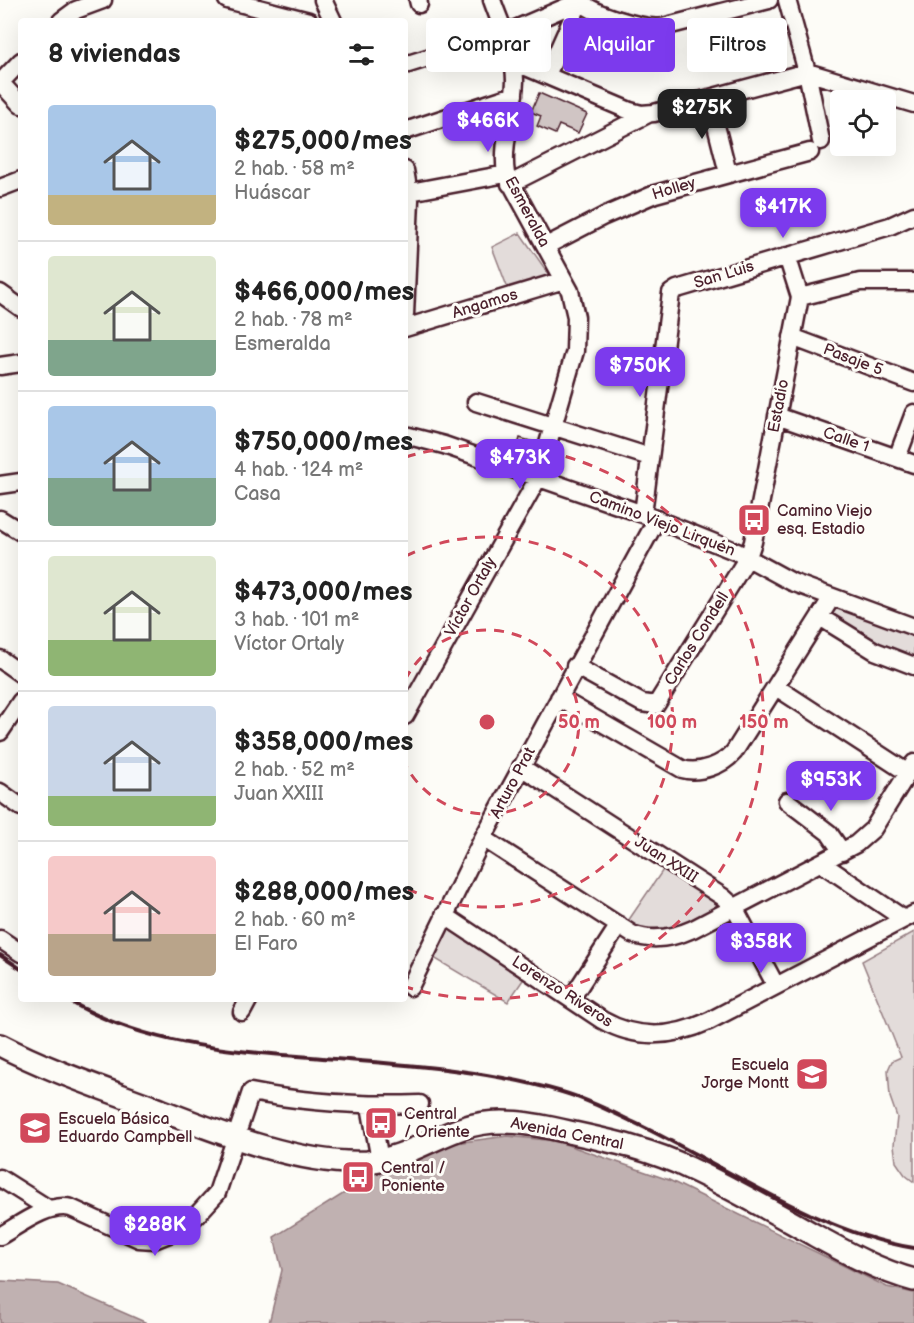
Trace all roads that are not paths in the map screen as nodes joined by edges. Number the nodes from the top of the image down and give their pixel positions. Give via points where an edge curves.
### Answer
1 (103, 0) edge
2 (227, 0) edge
3 (323, 0) edge
4 (492, 0) edge
5 (769, 0) edge
6 (787, 0) edge
7 (579, 1) edge
8 (65, 18) edge
9 (297, 18) edge
10 (332, 18) edge
11 (498, 18) edge
12 (540, 18) edge
13 (426, 58) edge
14 (408, 64) edge
15 (18, 65) edge
16 (514, 72) edge
17 (540, 72) edge
18 (807, 72) junction
19 (547, 75) junction
20 (0, 82) edge
21 (514, 95) junction
22 (709, 98) junction
23 (18, 102) edge
24 (914, 104) edge
25 (648, 114) junction
26 (408, 130) edge
27 (728, 173) junction
28 (508, 179) junction
29 (18, 181) edge
30 (0, 188) edge
31 (408, 192) edge
32 (914, 216) edge
33 (546, 246) junction
34 (786, 256) junction
35 (564, 280) junction
36 (914, 282) edge
37 (0, 293) edge
38 (800, 297) junction
39 (18, 306) edge
40 (408, 327) edge
41 (792, 337) junction
42 (18, 363) edge
43 (0, 366) edge
44 (914, 383) edge
45 (476, 402) dead end
46 (914, 413) edge
47 (777, 416) junction
48 (553, 426) junction
49 (408, 436) edge
50 (650, 457) junction
51 (897, 458) junction
52 (914, 464) edge
53 (538, 477) junction
54 (18, 482) edge
55 (0, 485) edge
56 (650, 517) junction
57 (0, 519) edge
58 (18, 530) edge
59 (748, 557) junction
60 (832, 597) junction
61 (820, 616) junction
62 (914, 627) edge
63 (0, 659) edge
64 (575, 666) junction
65 (914, 666) edge
66 (18, 672) edge
67 (776, 687) junction
68 (559, 698) junction
69 (18, 705) edge
70 (408, 711) edge
71 (0, 732) edge
72 (521, 767) junction
73 (911, 768) edge
74 (0, 792) edge
75 (787, 801) dead end
76 (18, 805) edge
77 (483, 838) junction
78 (842, 852) junction
79 (821, 863) junction
80 (734, 907) junction
81 (444, 915) junction
82 (909, 916) edge
83 (619, 925) junction
84 (0, 939) edge
85 (18, 951) edge
86 (776, 986) junction
87 (410, 987) dead end
88 (571, 999) junction
89 (0, 1045) edge
90 (420, 1104) dead end
91 (370, 1106) junction
92 (235, 1137) junction
93 (380, 1160) junction
94 (0, 1178) edge
95 (49, 1209) junction
96 (0, 1236) edge
97 (914, 1280) edge

1 - 8 street
2 - 9 street
3 - 10 street
4 - 11 street, Esmeralda
5 - 7 street via 649,28 589,9
6 - 18 street
7 - 12 street
7 - 19 street
13 - 14 street
15 - 20 street
16 - 21 street, Esmeralda
17 - 19 street
18 - 22 street
18 - 24 street
18 - 27 street, Holley via 816,146
19 - 25 street via 630,111
20 - 23 street
21 - 26 street
21 - 28 street, Esmeralda via 505,158
22 - 25 street
22 - 27 street
25 - 28 street
27 - 33 street, Holley via 638,200
28 - 31 street
28 - 33 street, Esmeralda
29 - 30 street
32 - 34 street, San Luis
33 - 35 street, Esmeralda
34 - 38 street
34 - 50 street, San Luis via 671,293
35 - 40 street, Angamos
35 - 48 street, Esmeralda via 574,304 577,340
36 - 38 street via 860,282
37 - 39 street
38 - 41 street, Estadio
41 - 44 street, Pasaje 5
41 - 47 street, Estadio
42 - 43 street
45 - 48 street
46 - 51 street
47 - 51 street, Calle 1
47 - 59 street, Estadio
48 - 50 street
48 - 53 street, Víctor Ortaly
49 - 53 street, Camino Viejo Lirquén
50 - 56 street
51 - 52 street, Calle 1
53 - 56 street, Camino Viejo Lirquén
53 - 70 street, Víctor Ortaly
54 - 55 street
56 - 59 street, Camino Viejo Lirquén
56 - 64 street, Arturo Prat
57 - 58 street
59 - 60 street, Camino Viejo Lirquén via 783,578
59 - 64 street, Carlos Condell via 656,705 642,703
60 - 61 street
60 - 62 street, Camino Viejo Lirquén
61 - 65 street via 875,651
61 - 67 street
63 - 66 street
64 - 68 street, Arturo Prat
67 - 68 street via 728,759 690,771
67 - 73 street
68 - 72 street, Arturo Prat
69 - 71 street
72 - 77 street, Arturo Prat
72 - 80 street, Juan XXIII
73 - 78 street via 869,834
74 - 76 street
75 - 78 street via 829,833
77 - 81 street, Arturo Prat
77 - 83 street
78 - 79 street
79 - 80 street
79 - 82 street
80 - 83 street via 671,937 644,938
80 - 86 street, Juan XXIII
81 - 87 street, Arturo Prat
81 - 88 street, Lorenzo Riveros
82 - 86 street, Lorenzo Riveros
83 - 88 street
84 - 85 street
86 - 88 street, Lorenzo Riveros via 698,1026 666,1035 620,1029
89 - 92 main road, Avenida Central via 70,1077
90 - 91 street
91 - 92 street via 251,1092
91 - 93 street
92 - 93 main road, Avenida Central via 321,1159
92 - 95 street via 217,1193 196,1216 168,1236 140,1239 71,1208
93 - 97 main road, Avenida Central via 402,1155 473,1125 517,1122 569,1132 644,1150 689,1168 848,1254
94 - 95 street
95 - 96 street

